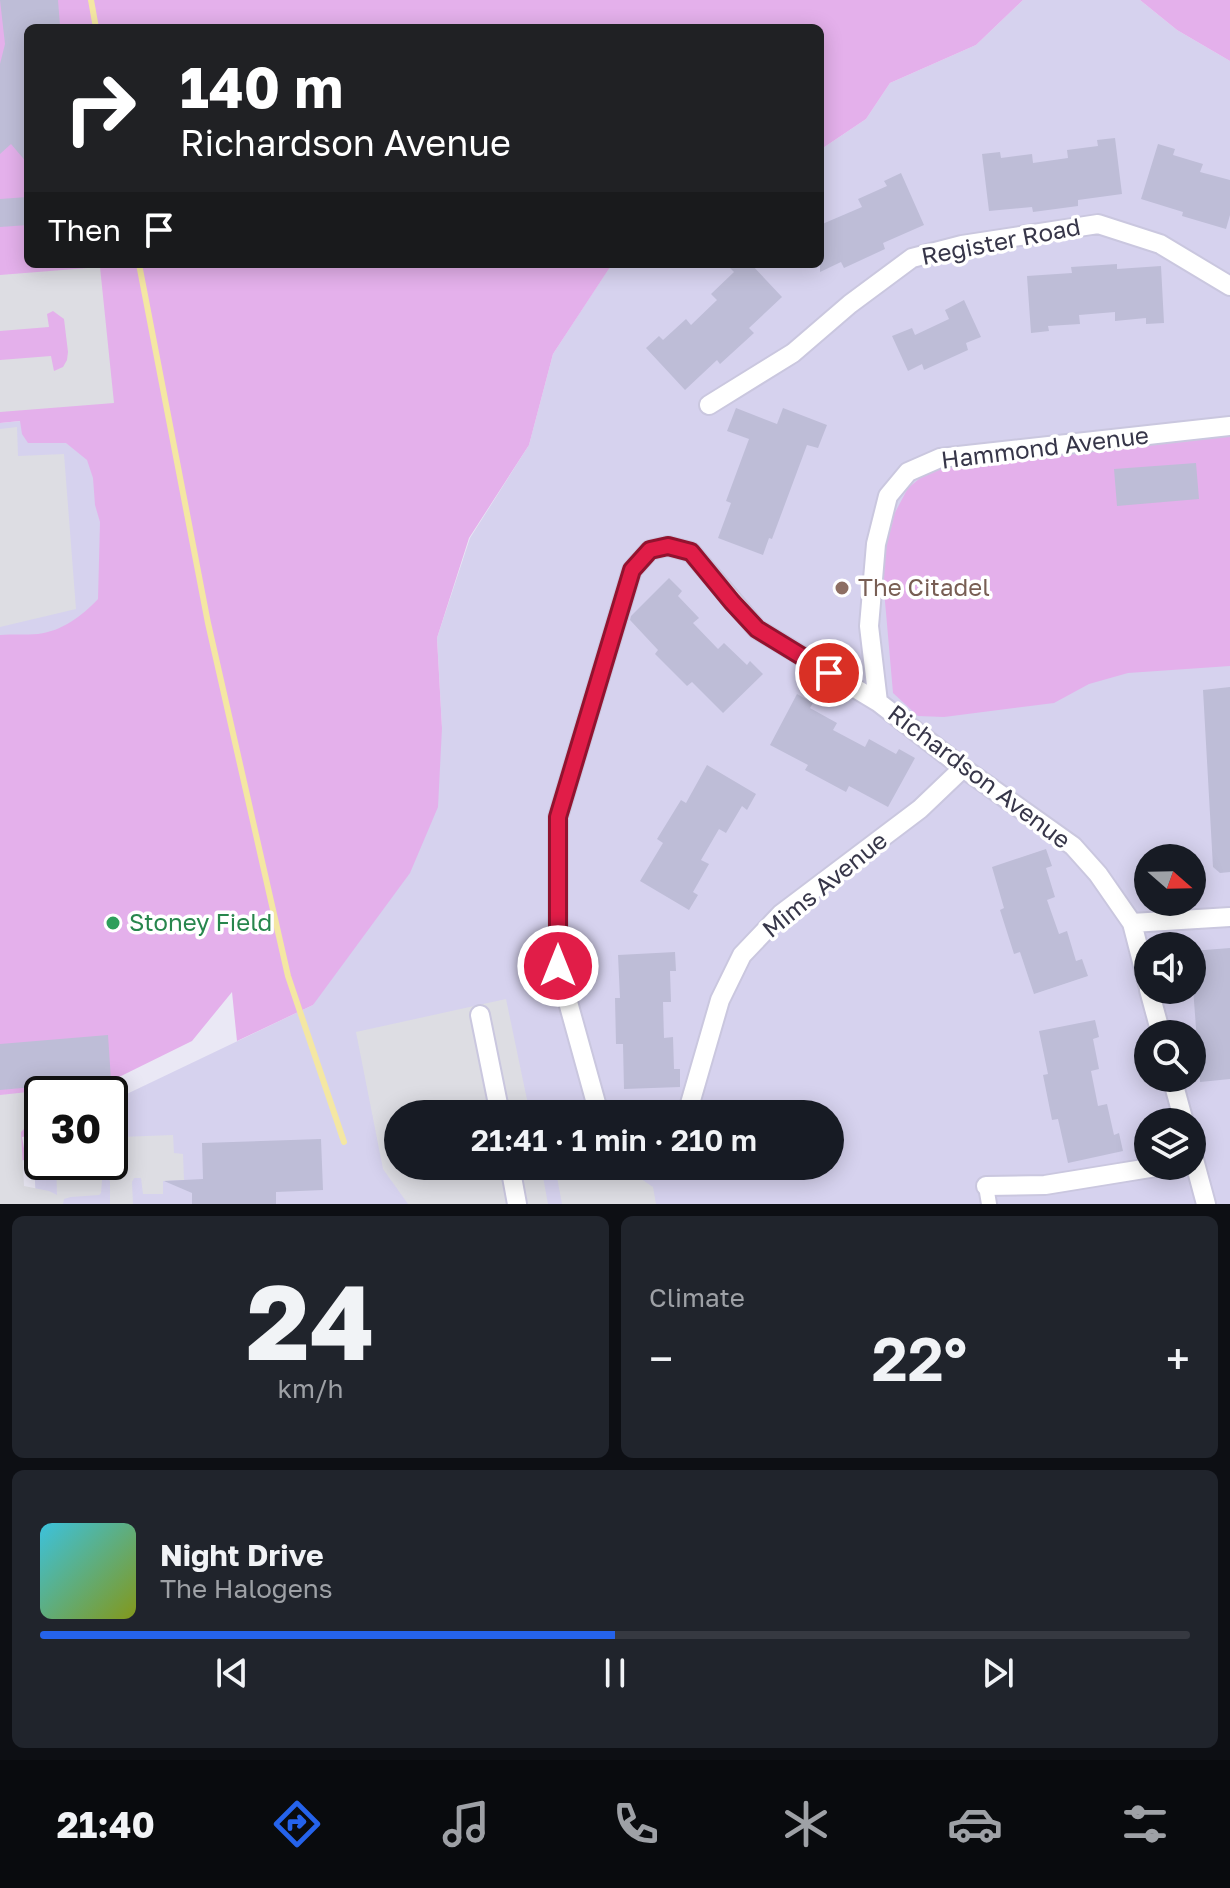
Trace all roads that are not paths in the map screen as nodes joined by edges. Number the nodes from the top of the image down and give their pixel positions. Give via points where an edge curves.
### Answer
1 (1230, 286) edge
2 (709, 405) dead end
3 (1230, 426) edge
4 (878, 702) junction
5 (963, 768) junction
6 (1230, 917) edge
7 (1132, 923) junction
8 (1134, 932) edge
9 (480, 1015) dead end
10 (497, 1100) edge
11 (595, 1100) edge
12 (691, 1100) edge
13 (1134, 1171) edge
14 (513, 1180) edge
15 (1199, 1180) edge
16 (988, 1195) edge
17 (517, 1204) edge
18 (1206, 1204) edge

1 - 2 street, Register Road via 1160,244 1098,224 962,245 912,258 793,353
3 - 4 street, Hammond Avenue via 940,458 908,472 888,496 876,544 869,626
4 - 5 street, Richardson Avenue
4 - 11 street, Richardson Avenue via 757,629 691,552 668,546 650,550 632,570 558,817 558,966
5 - 7 street, Richardson Avenue via 1073,846
5 - 12 street, Mims Avenue via 920,809 781,914 742,955 720,1000
6 - 7 street
7 - 8 street, Richardson Avenue
9 - 10 street
13 - 16 street
14 - 17 street
15 - 18 street

